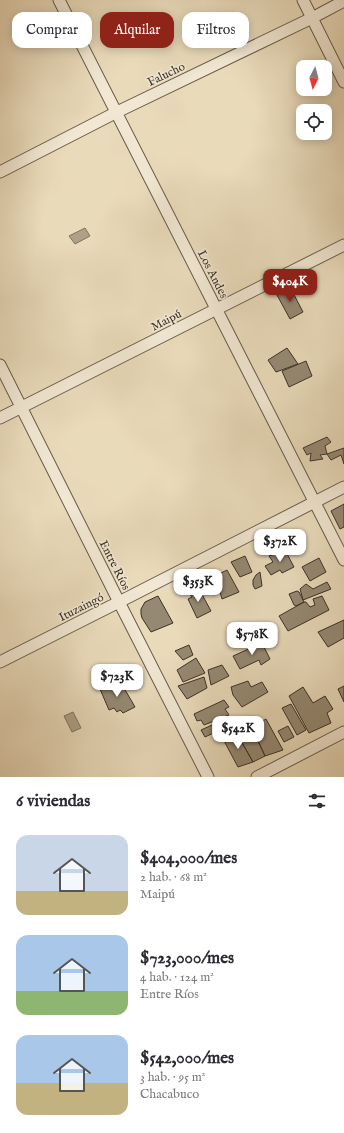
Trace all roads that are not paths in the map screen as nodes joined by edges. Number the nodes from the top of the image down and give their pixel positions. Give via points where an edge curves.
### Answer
1 (59, 0) edge
2 (303, 0) edge
3 (344, 1) edge
4 (312, 18) junction
5 (344, 82) edge
6 (117, 112) junction
7 (0, 172) edge
8 (344, 245) edge
9 (216, 309) junction
10 (0, 365) edge
11 (21, 407) junction
12 (0, 418) edge
13 (344, 487) edge
14 (315, 502) junction
15 (344, 560) edge
16 (119, 602) junction
17 (0, 662) edge
18 (344, 732) edge
19 (208, 777) edge
20 (257, 777) edge

1 - 6 street, Los Andes
2 - 4 street
3 - 4 street, Falucho
4 - 5 street
4 - 6 street, Falucho
6 - 7 street, Falucho
6 - 9 street, Los Andes
8 - 9 street, Maipú
9 - 11 street, Maipú
9 - 14 street, Los Andes
10 - 11 street, Entre Ríos
11 - 12 street, Maipú
11 - 16 street, Entre Ríos
13 - 14 street, Ituzaingó
14 - 15 street, Los Andes
14 - 16 street, Ituzaingó
16 - 17 street, Ituzaingó
16 - 19 street, Entre Ríos
18 - 20 street

